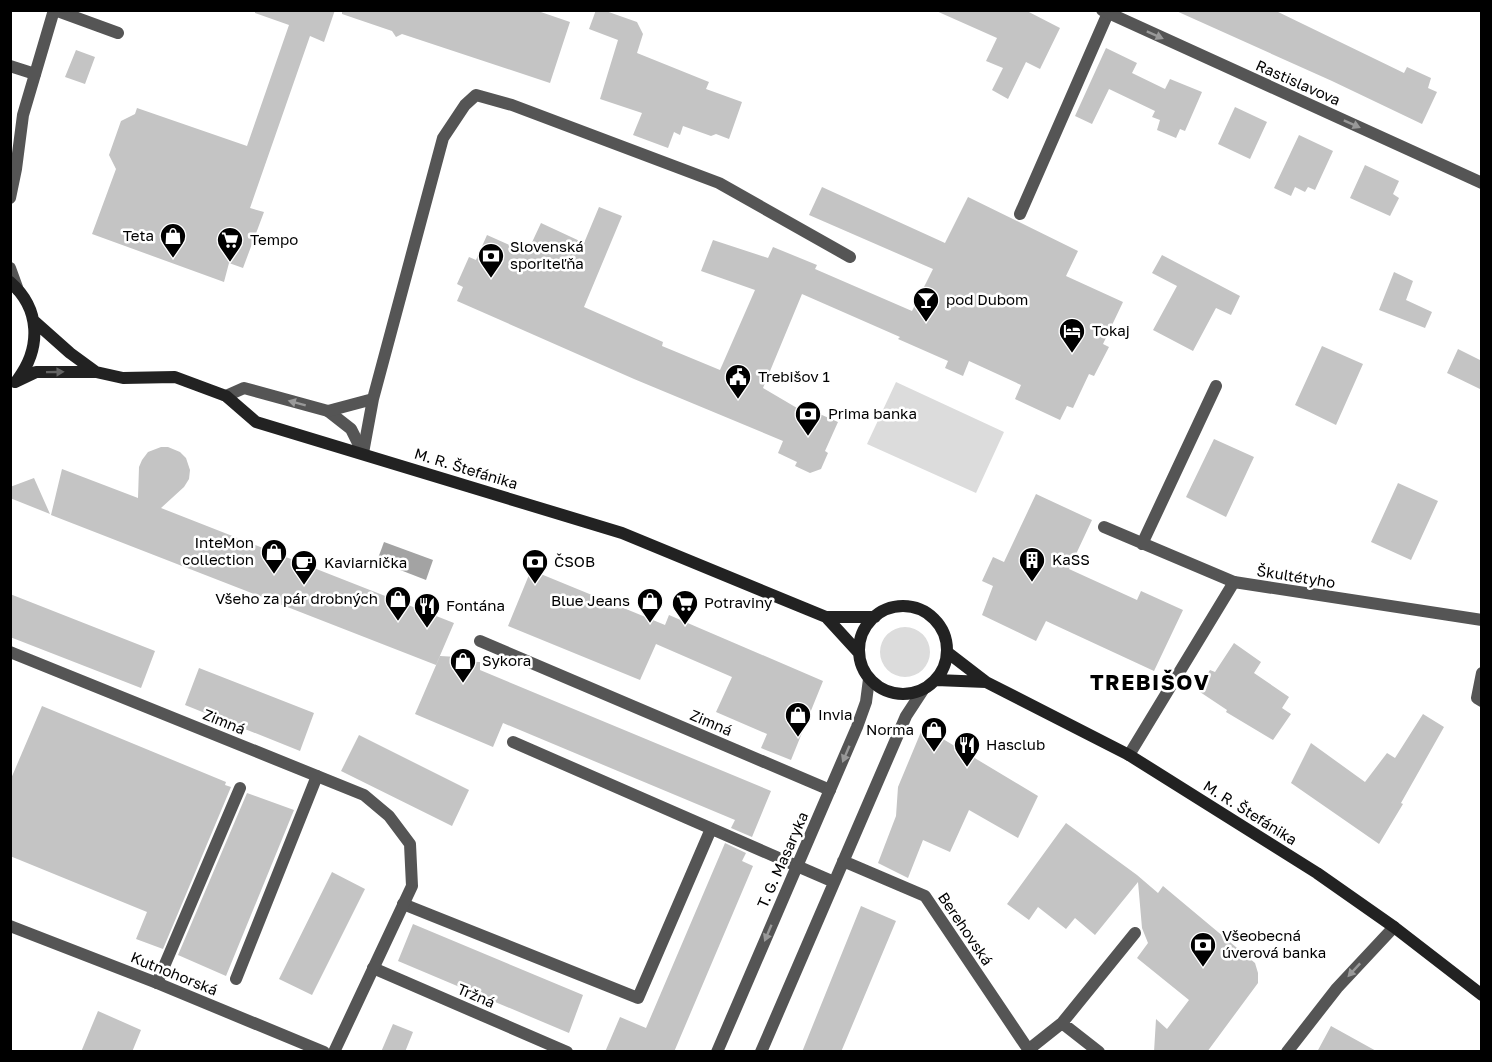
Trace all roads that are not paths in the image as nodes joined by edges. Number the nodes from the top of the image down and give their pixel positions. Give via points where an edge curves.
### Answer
1 (54, 10) edge
2 (1105, 12) edge
3 (118, 33) dead end
4 (10, 66) edge
5 (35, 74) junction
6 (22, 115) junction
7 (10, 135) edge
8 (1482, 183) edge
9 (10, 198) edge
10 (1020, 214) dead end
11 (850, 257) dead end
12 (10, 268) edge
13 (14, 286) edge
14 (34, 321) junction
15 (96, 372) junction
16 (13, 384) edge
17 (1216, 386) dead end
18 (226, 396) junction
19 (373, 399) junction
20 (328, 411) junction
21 (363, 453) junction
22 (1104, 527) dead end
23 (1142, 543) junction
24 (1234, 582) junction
25 (826, 617) junction
26 (875, 617) junction
27 (1482, 620) edge
28 (480, 641) dead end
29 (10, 652) edge
30 (947, 652) junction
31 (859, 653) junction
32 (1482, 673) edge
33 (869, 679) junction
34 (936, 680) junction
35 (986, 682) junction
36 (924, 690) junction
37 (1482, 701) edge
38 (513, 742) dead end
39 (1129, 755) junction
40 (317, 776) junction
41 (240, 788) dead end
42 (830, 790) junction
43 (711, 829) junction
44 (843, 861) junction
45 (797, 866) junction
46 (834, 882) junction
47 (403, 904) junction
48 (10, 926) edge
49 (1394, 927) junction
50 (1135, 933) dead end
51 (373, 968) junction
52 (236, 979) dead end
53 (157, 983) junction
54 (1482, 995) edge
55 (1062, 1023) junction
56 (1029, 1051) edge
57 (324, 1052) edge
58 (334, 1052) edge
59 (567, 1052) edge
60 (717, 1052) edge
61 (761, 1052) edge
62 (1100, 1052) edge
63 (1287, 1052) edge

1 - 3 street
1 - 5 street
2 -> 8 street, Rastislavova
2 - 10 street
4 - 5 street
5 - 6 street
6 - 7 street
6 - 9 street
11 - 19 street via 719,183 476,95 443,138
12 - 13 street
13 - 14 street via 28,304
14 - 15 street
14 - 16 street via 34,347 27,366
16 -> 15 street via 36,372
15 - 18 street, M. R. Štefánika via 123,378 175,376
17 - 23 street
20 -> 18 street via 244,388
18 - 21 street, M. R. Štefánika via 256,422
19 - 20 street
19 - 21 street
20 - 21 street via 351,429
21 - 25 street, M. R. Štefánika via 622,533
22 - 23 street
23 - 24 street
24 - 27 street, Škultétyho
24 - 39 street, Škultétyho
25 - 26 street, M. R. Štefánika
25 - 31 street, M. R. Štefánika
26 - 30 street via 903,606 922,610 944,632
26 - 31 street via 861,637
28 - 42 street, Zimná
29 - 40 street, Zimná
30 - 34 street
30 - 35 street, M. R. Štefánika
31 - 33 street
32 - 37 street via 1477,698
33 - 36 street via 894,694
33 -> 42 street, T. G. Masaryka via 866,702
34 - 35 street, M. R. Štefánika
34 - 36 street
35 - 39 street, M. R. Štefánika
36 - 44 street via 906,716
38 - 43 street
39 - 49 street, M. R. Štefánika via 1298,861
40 - 47 street, Zimná via 364,795 389,816 410,844 412,886
40 - 52 street
41 - 53 street
42 - 45 street, T. G. Masaryka
43 - 45 street
43 - 47 street via 639,998
44 - 46 street
44 - 56 street, Berehovská via 925,896
45 - 46 street
45 -> 60 street, T. G. Masaryka
46 - 61 street
47 - 51 street
48 - 53 street, Kutnohorská
49 - 54 street, M. R. Štefánika
49 -> 63 street via 1337,987
50 - 55 street
51 - 58 street
51 - 59 street, Tržná
53 - 57 street, Kutnohorská
55 - 56 street
55 - 62 street

